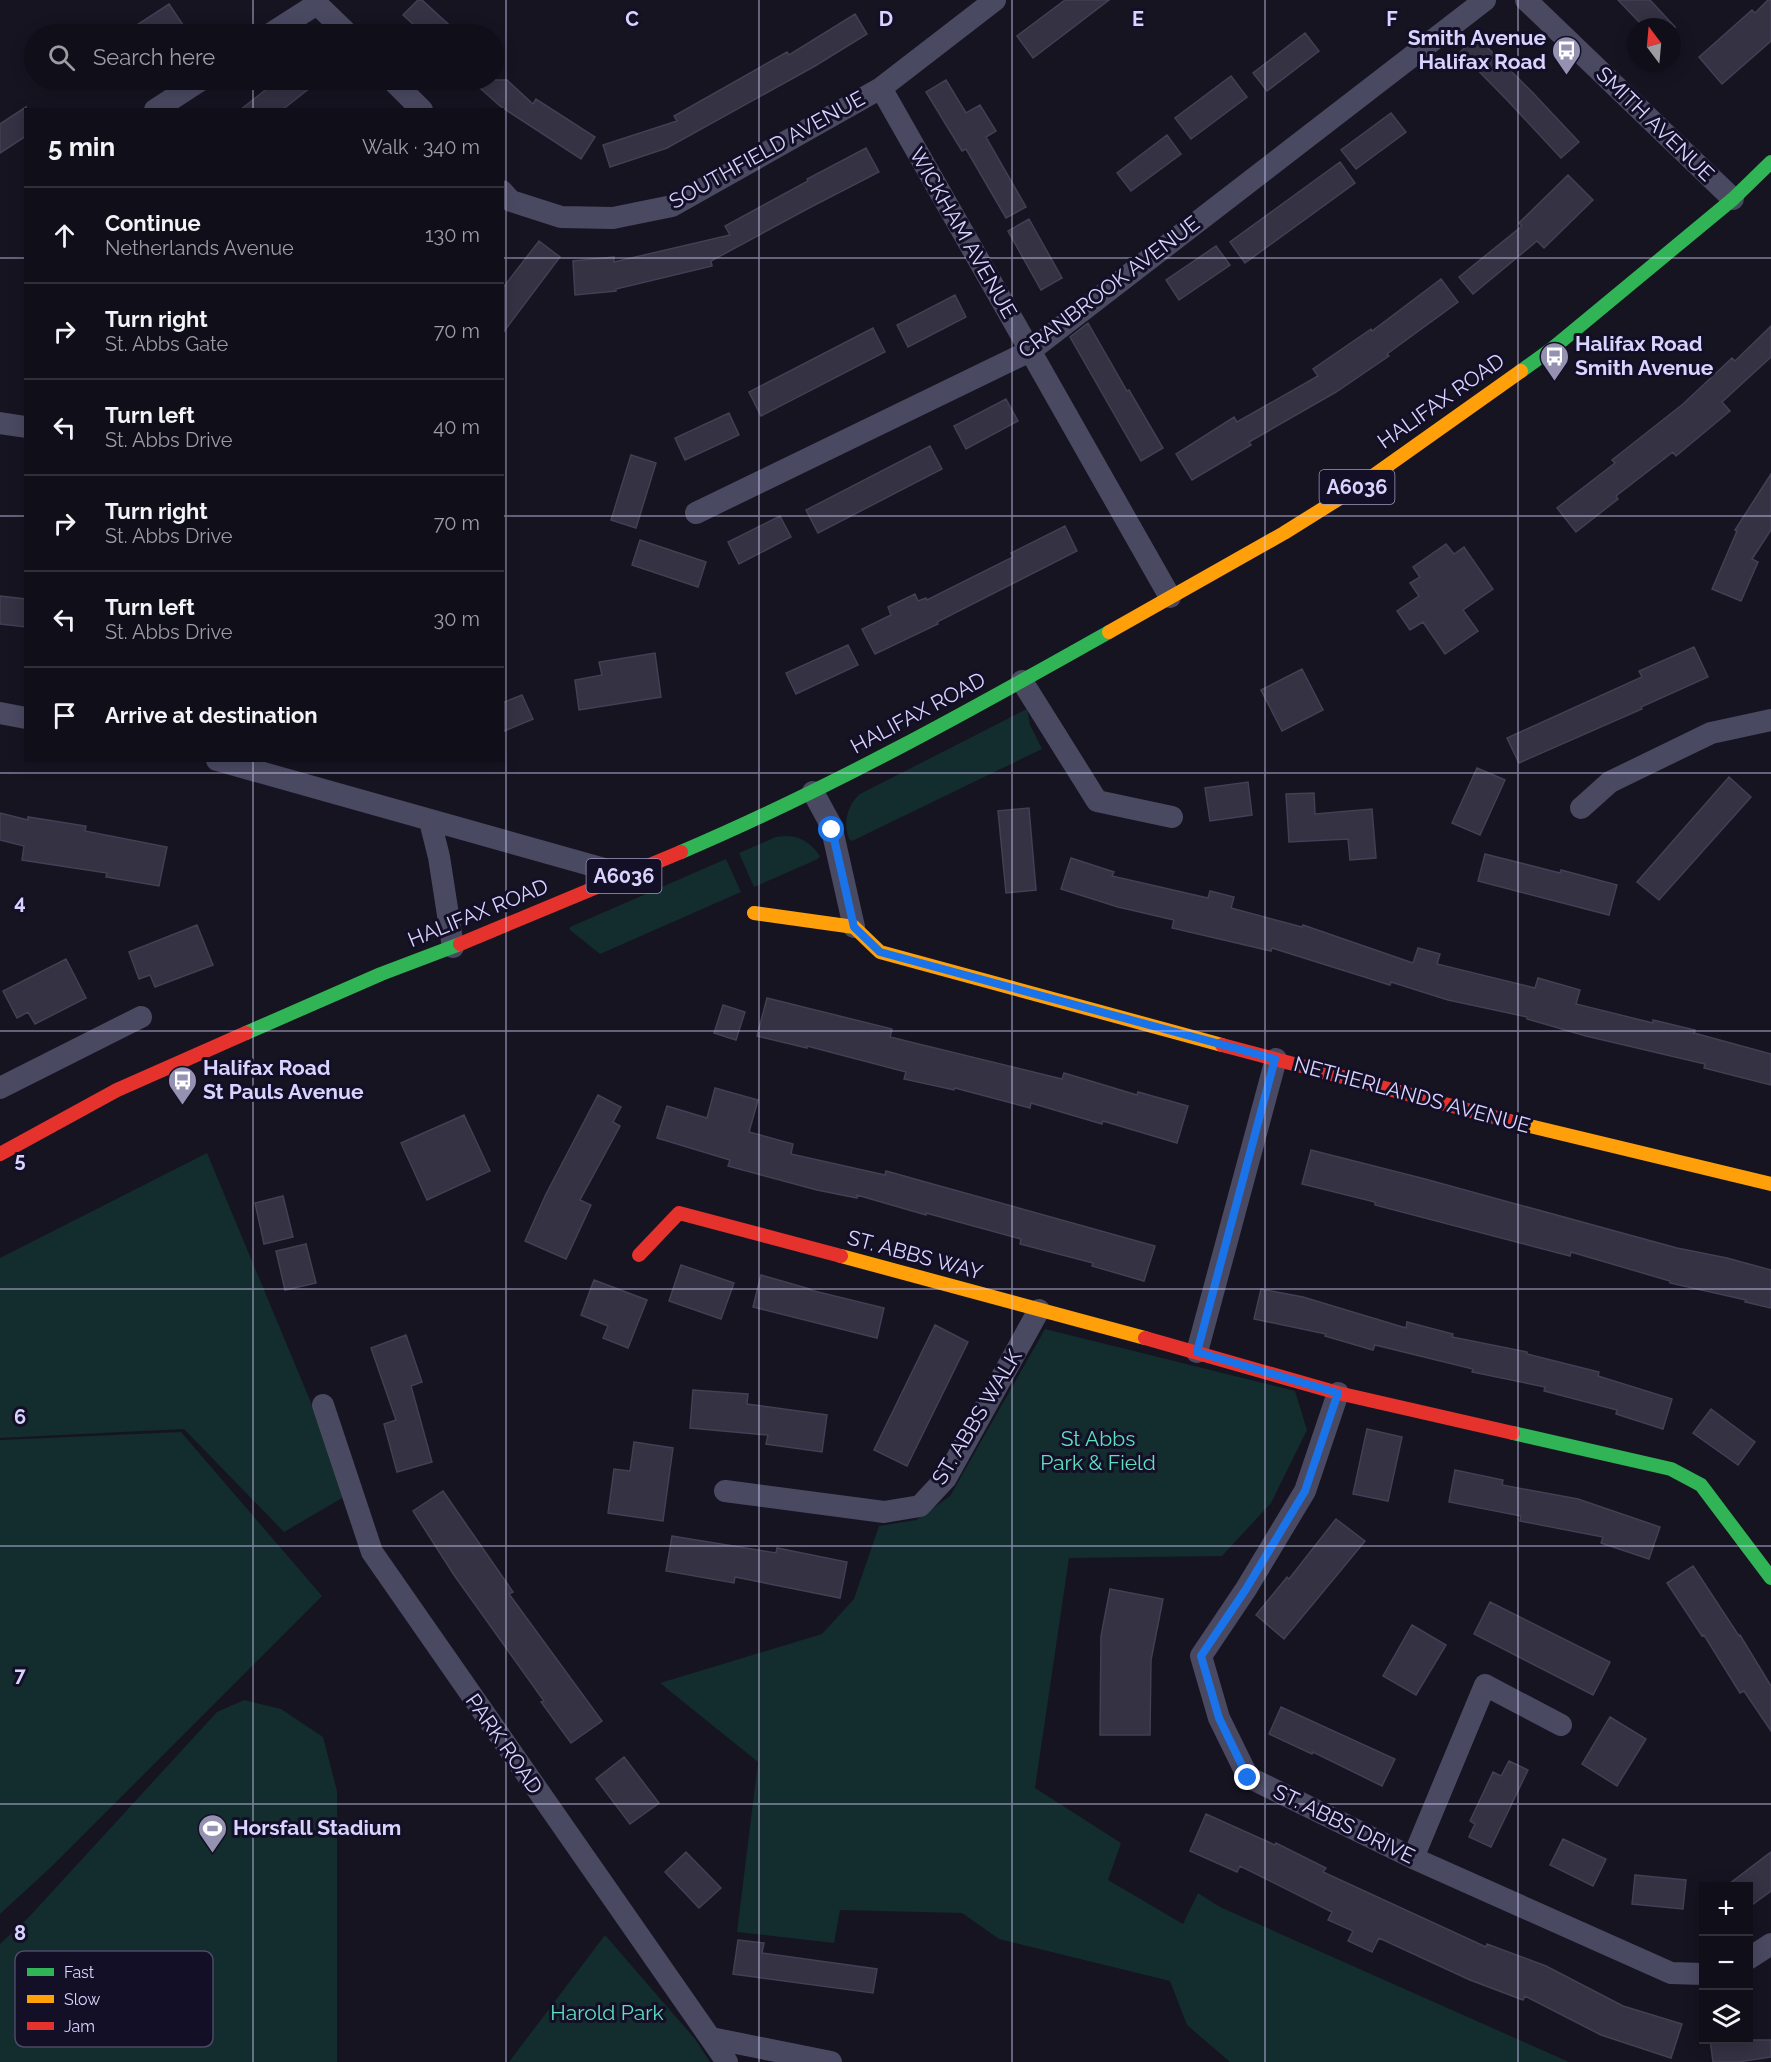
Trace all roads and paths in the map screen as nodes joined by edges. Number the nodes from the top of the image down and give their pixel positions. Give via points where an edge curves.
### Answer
1 (995, 0) edge
2 (1485, 0) edge
3 (1526, 0) edge
4 (317, 2) edge
5 (285, 24) edge
6 (338, 24) edge
7 (881, 88) junction
8 (186, 90) edge
9 (402, 90) edge
10 (158, 108) edge
11 (420, 108) edge
12 (1771, 162) edge
13 (1733, 199) junction
14 (505, 202) edge
15 (1030, 351) junction
16 (0, 423) edge
17 (24, 427) edge
18 (696, 513) dead end
19 (1170, 597) junction
20 (1022, 681) junction
21 (0, 713) edge
22 (24, 718) edge
23 (1771, 720) edge
24 (224, 762) edge
25 (813, 792) junction
26 (1581, 808) dead end
27 (1172, 817) dead end
28 (430, 821) junction
29 (626, 875) junction
30 (754, 914) dead end
31 (854, 927) junction
32 (453, 947) junction
33 (141, 1017) dead end
34 (1275, 1059) junction
35 (0, 1088) edge
36 (0, 1154) edge
37 (1771, 1184) edge
38 (639, 1255) dead end
39 (1039, 1310) junction
40 (1197, 1352) junction
41 (1338, 1393) junction
42 (323, 1405) dead end
43 (725, 1491) dead end
44 (1771, 1578) edge
45 (1561, 1725) dead end
46 (1413, 1858) junction
47 (1771, 1944) edge
48 (1753, 1956) edge
49 (1699, 1974) edge
50 (711, 2038) junction
51 (727, 2062) edge
52 (831, 2062) edge

1 - 7 street, SOUTHFIELD AVENUE
2 - 15 street, CRANBROOK AVENUE
3 - 13 street, SMITH AVENUE
4 - 5 street
4 - 6 street
7 - 14 street, SOUTHFIELD AVENUE via 672,206 613,218 561,217
7 - 15 street, WICKHAM AVENUE
8 - 10 street
9 - 11 street
12 - 13 main road, HALIFAX ROAD / A6036
13 - 19 main road, HALIFAX ROAD / A6036 via 1553,348 1356,488
15 - 18 street, CRANBROOK AVENUE
15 - 19 street, WICKHAM AVENUE
16 - 17 street
19 - 20 main road, HALIFAX ROAD / A6036
20 - 25 main road, HALIFAX ROAD / A6036
20 - 27 street via 1097,801
21 - 22 street
23 - 26 street via 1711,732 1610,782
24 - 28 street
25 - 29 main road, HALIFAX ROAD / A6036
25 - 31 street via 831,825
28 - 29 street
28 - 32 street via 440,857
29 - 32 main road, HALIFAX ROAD / A6036
30 - 31 main road
31 - 34 main road, NETHERLANDS AVENUE via 880,952
32 - 36 main road, HALIFAX ROAD / A6036 via 381,974 117,1090
33 - 35 street
34 - 37 main road, NETHERLANDS AVENUE via 1466,1111
34 - 40 street
38 - 39 main road, ST. ABBS WAY via 679,1213
39 - 40 main road, ST. ABBS WAY
39 - 43 street, ST. ABBS WALK via 946,1478 920,1506 884,1512
40 - 41 main road
41 - 44 main road via 1671,1469 1701,1485
41 - 46 street, ST. ABBS DRIVE via 1305,1491 1201,1656 1219,1718 1248,1778
42 - 50 street, PARK ROAD via 372,1552
45 - 46 street via 1480,1682
46 - 49 street, ST. ABBS DRIVE via 1671,1973
47 - 48 street
50 - 51 street, PARK ROAD
50 - 52 street

